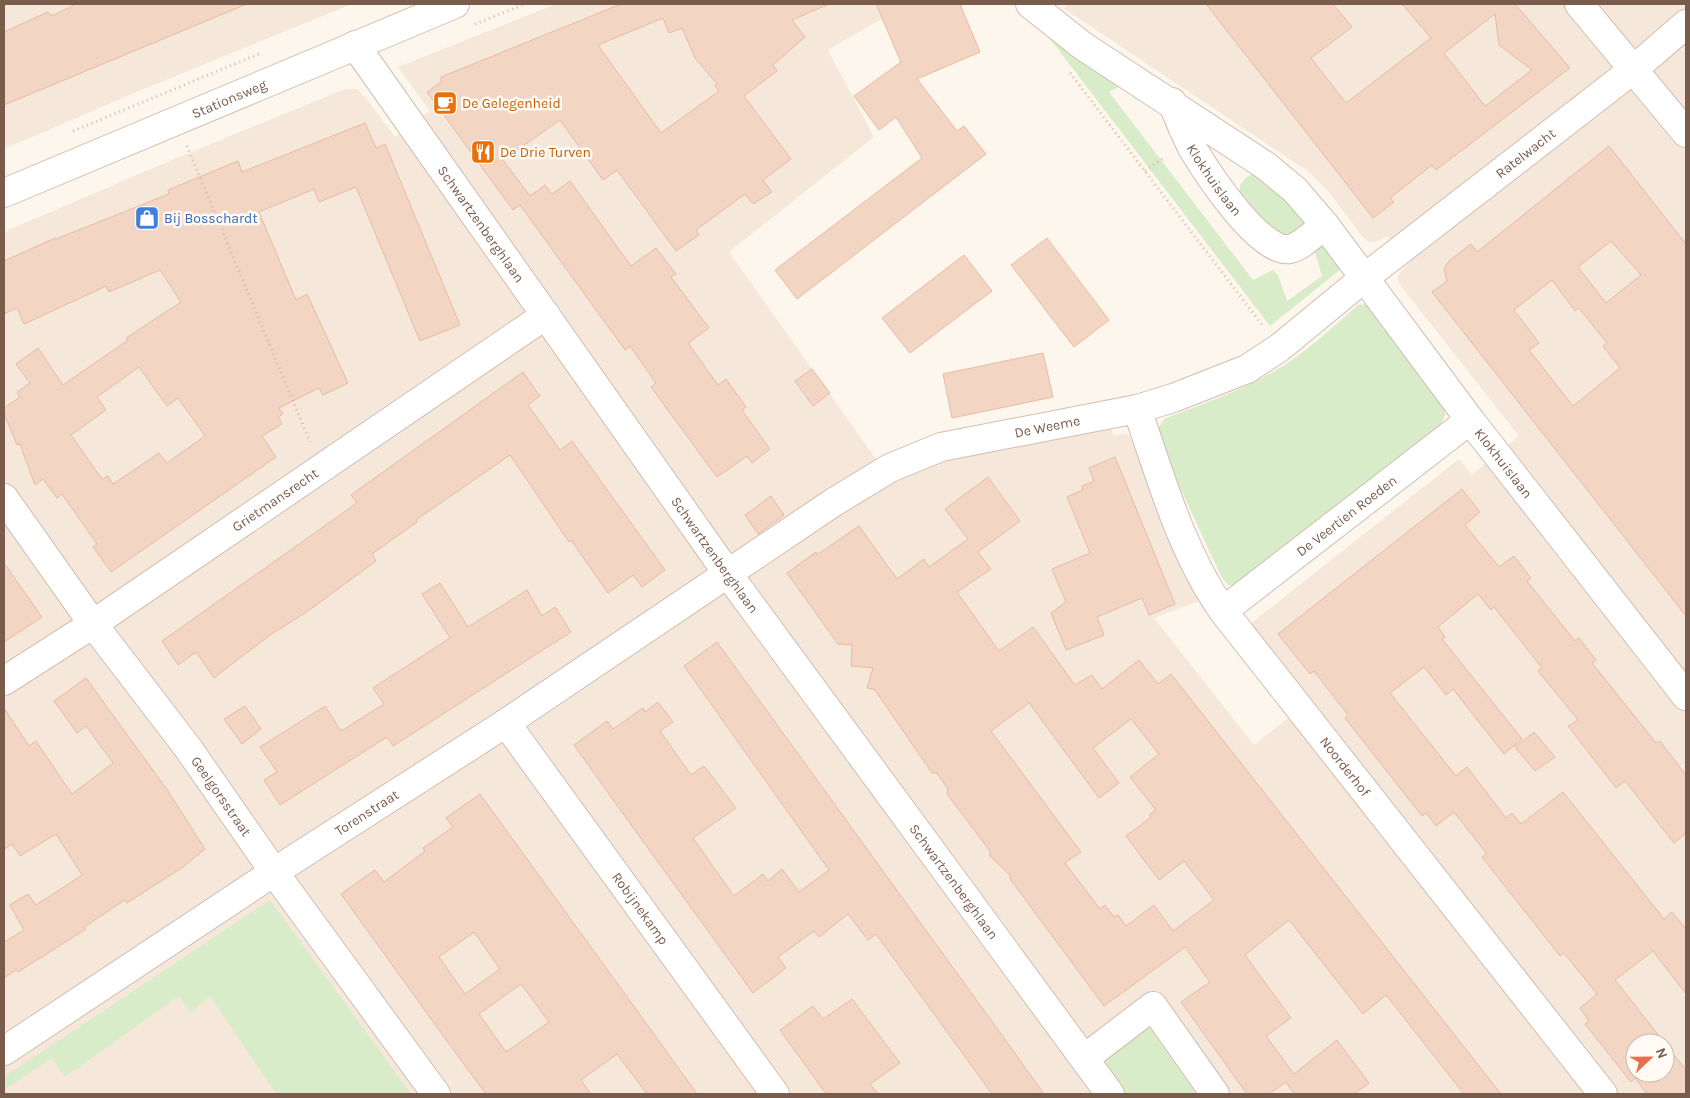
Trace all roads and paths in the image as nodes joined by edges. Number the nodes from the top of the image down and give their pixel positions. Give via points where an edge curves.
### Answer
1 (455, 4) edge
2 (1030, 4) edge
3 (1580, 4) edge
4 (1686, 24) edge
5 (355, 45) junction
6 (1634, 69) junction
7 (1068, 70) dead end
8 (166, 92) dead end
9 (1172, 102) junction
10 (176, 119) junction
11 (1686, 133) edge
12 (4, 193) edge
13 (1325, 225) junction
14 (1363, 279) junction
15 (546, 316) junction
16 (1279, 348) junction
17 (1137, 409) junction
18 (1470, 420) junction
19 (322, 468) junction
20 (4, 498) edge
21 (728, 574) junction
22 (1223, 611) junction
23 (93, 624) junction
24 (4, 681) edge
25 (1686, 696) edge
26 (506, 723) junction
27 (274, 872) junction
28 (4, 1051) edge
29 (1085, 1058) junction
30 (436, 1094) edge
31 (775, 1094) edge
32 (1110, 1094) edge
33 (1215, 1094) edge
34 (1603, 1094) edge

1 - 5 street, Stationsweg
2 - 9 street, Klokhuislaan via 1083,46
3 - 6 street
4 - 6 street, Ratelwacht
5 - 10 street, Stationsweg
5 - 15 street, Schwartzenberghlaan
6 - 11 street
6 - 14 street, Ratelwacht
7 - 16 path
8 - 10 path
9 - 13 street, Klokhuislaan via 1266,166 1295,190
9 - 13 street, Klokhuislaan via 1193,149 1212,180 1253,229 1270,244 1275,248 1290,249
10 - 12 street, Stationsweg
10 - 19 path
13 - 14 street, Klokhuislaan
14 - 16 street, De Weeme
14 - 18 street, Klokhuislaan
15 - 19 street, Grietmansrecht
15 - 21 street, Schwartzenberghlaan
16 - 17 street, De Weeme via 1247,369
17 - 21 street, De Weeme via 1010,432 933,451 890,468
17 - 22 street, Noorderhof via 1186,544 1206,587
18 - 22 street, De Veertien Roeden
18 - 25 street, Klokhuislaan
19 - 23 street, Grietmansrecht
20 - 23 street, Geelgorsstraat
21 - 26 street, Torenstraat
21 - 29 street, Schwartzenberghlaan
22 - 34 street, Noorderhof
23 - 24 street, Grietmansrecht
23 - 27 street, Geelgorsstraat via 188,748
26 - 27 street, Torenstraat
26 - 31 street, Robijnekamp
27 - 28 street, Torenstraat
27 - 30 street, Geelgorsstraat
29 - 32 street, Schwartzenberghlaan
29 - 33 street via 1153,1006

